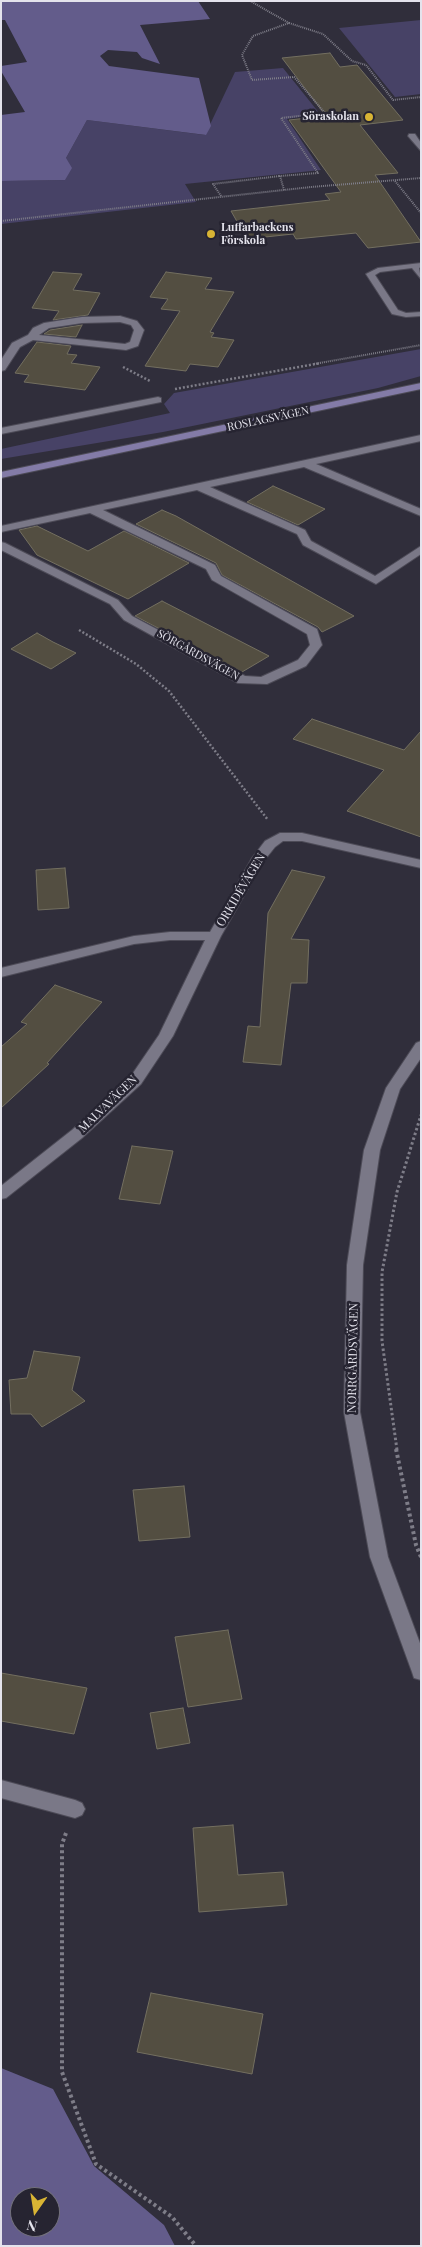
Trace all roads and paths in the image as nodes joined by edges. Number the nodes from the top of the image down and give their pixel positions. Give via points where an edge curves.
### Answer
1 (250, 1) edge
2 (290, 24) junction
3 (421, 97) edge
4 (412, 136) dead end
5 (421, 149) edge
6 (280, 176) junction
7 (421, 178) edge
8 (395, 181) junction
9 (284, 190) junction
10 (221, 196) junction
11 (421, 213) edge
12 (1, 221) edge
13 (417, 265) edge
14 (421, 277) edge
15 (421, 314) edge
16 (32, 337) junction
17 (421, 345) edge
18 (121, 347) junction
19 (1, 368) edge
20 (421, 386) edge
21 (154, 389) dead end
22 (158, 400) joint
23 (1, 431) edge
24 (421, 438) edge
25 (406, 441) junction
26 (421, 446) edge
27 (115, 451) junction
28 (305, 463) junction
29 (1, 470) edge
30 (1, 475) edge
31 (198, 486) junction
32 (91, 509) junction
33 (421, 514) edge
34 (1, 529) edge
35 (1, 545) edge
36 (421, 549) edge
37 (79, 630) dead end
38 (280, 837) junction
39 (421, 864) edge
40 (214, 936) junction
41 (1, 972) edge
42 (421, 1046) edge
43 (421, 1116) edge
44 (1, 1194) edge
45 (421, 1558) edge
46 (421, 1672) edge
47 (1, 1789) edge
48 (75, 1809) joint
49 (196, 2246) edge

1 - 2 path
2 - 3 path via 323,34 352,61 366,65 393,100
2 - 6 path via 253,36 242,55 252,80 294,77 325,113 281,118 318,173
4 - 5 lane
6 - 9 path
6 - 10 path via 213,184
7 - 8 path
8 - 9 path
8 - 11 path
9 - 10 path
10 - 12 path
13 - 14 lane
13 - 15 lane via 370,274 395,312
16 - 18 street
16 - 18 street via 37,330 59,322 120,319 134,323 139,330 134,344
16 - 19 street via 16,345
17 - 22 path via 178,388
18 - 21 path via 118,362 145,377
20 - 27 main road, ROSLAGSVÄGEN
22 - 23 lane
24 - 25 street
25 - 26 street
25 - 28 street
27 - 29 main road, ROSLAGSVÄGEN
27 - 30 main road, ROSLAGSVÄGEN
28 - 31 street
28 - 33 street
31 - 32 street
31 - 36 street via 301,532 307,543 376,581
32 - 34 street
32 - 35 street, SÖRGÅRDSVÄGEN via 211,567 216,578 313,632 316,645 302,663 263,681 242,680 128,618 114,602
37 - 38 path via 136,664 169,691
38 - 39 street via 302,837
38 - 40 street, ORKIDÉVÄGEN via 256,861
40 - 41 street, ORKIDÉVÄGEN via 134,940
40 - 44 street, MALVAVÄGEN via 166,1036 136,1080 77,1134
42 - 46 street, NORRGÅRDSVÄGEN via 393,1088 372,1150 355,1265 352,1412 379,1557
43 - 45 path via 397,1192 382,1272 382,1340 392,1427
47 - 48 street
48 - 49 path via 62,1844 62,2072 96,2164 172,2217

